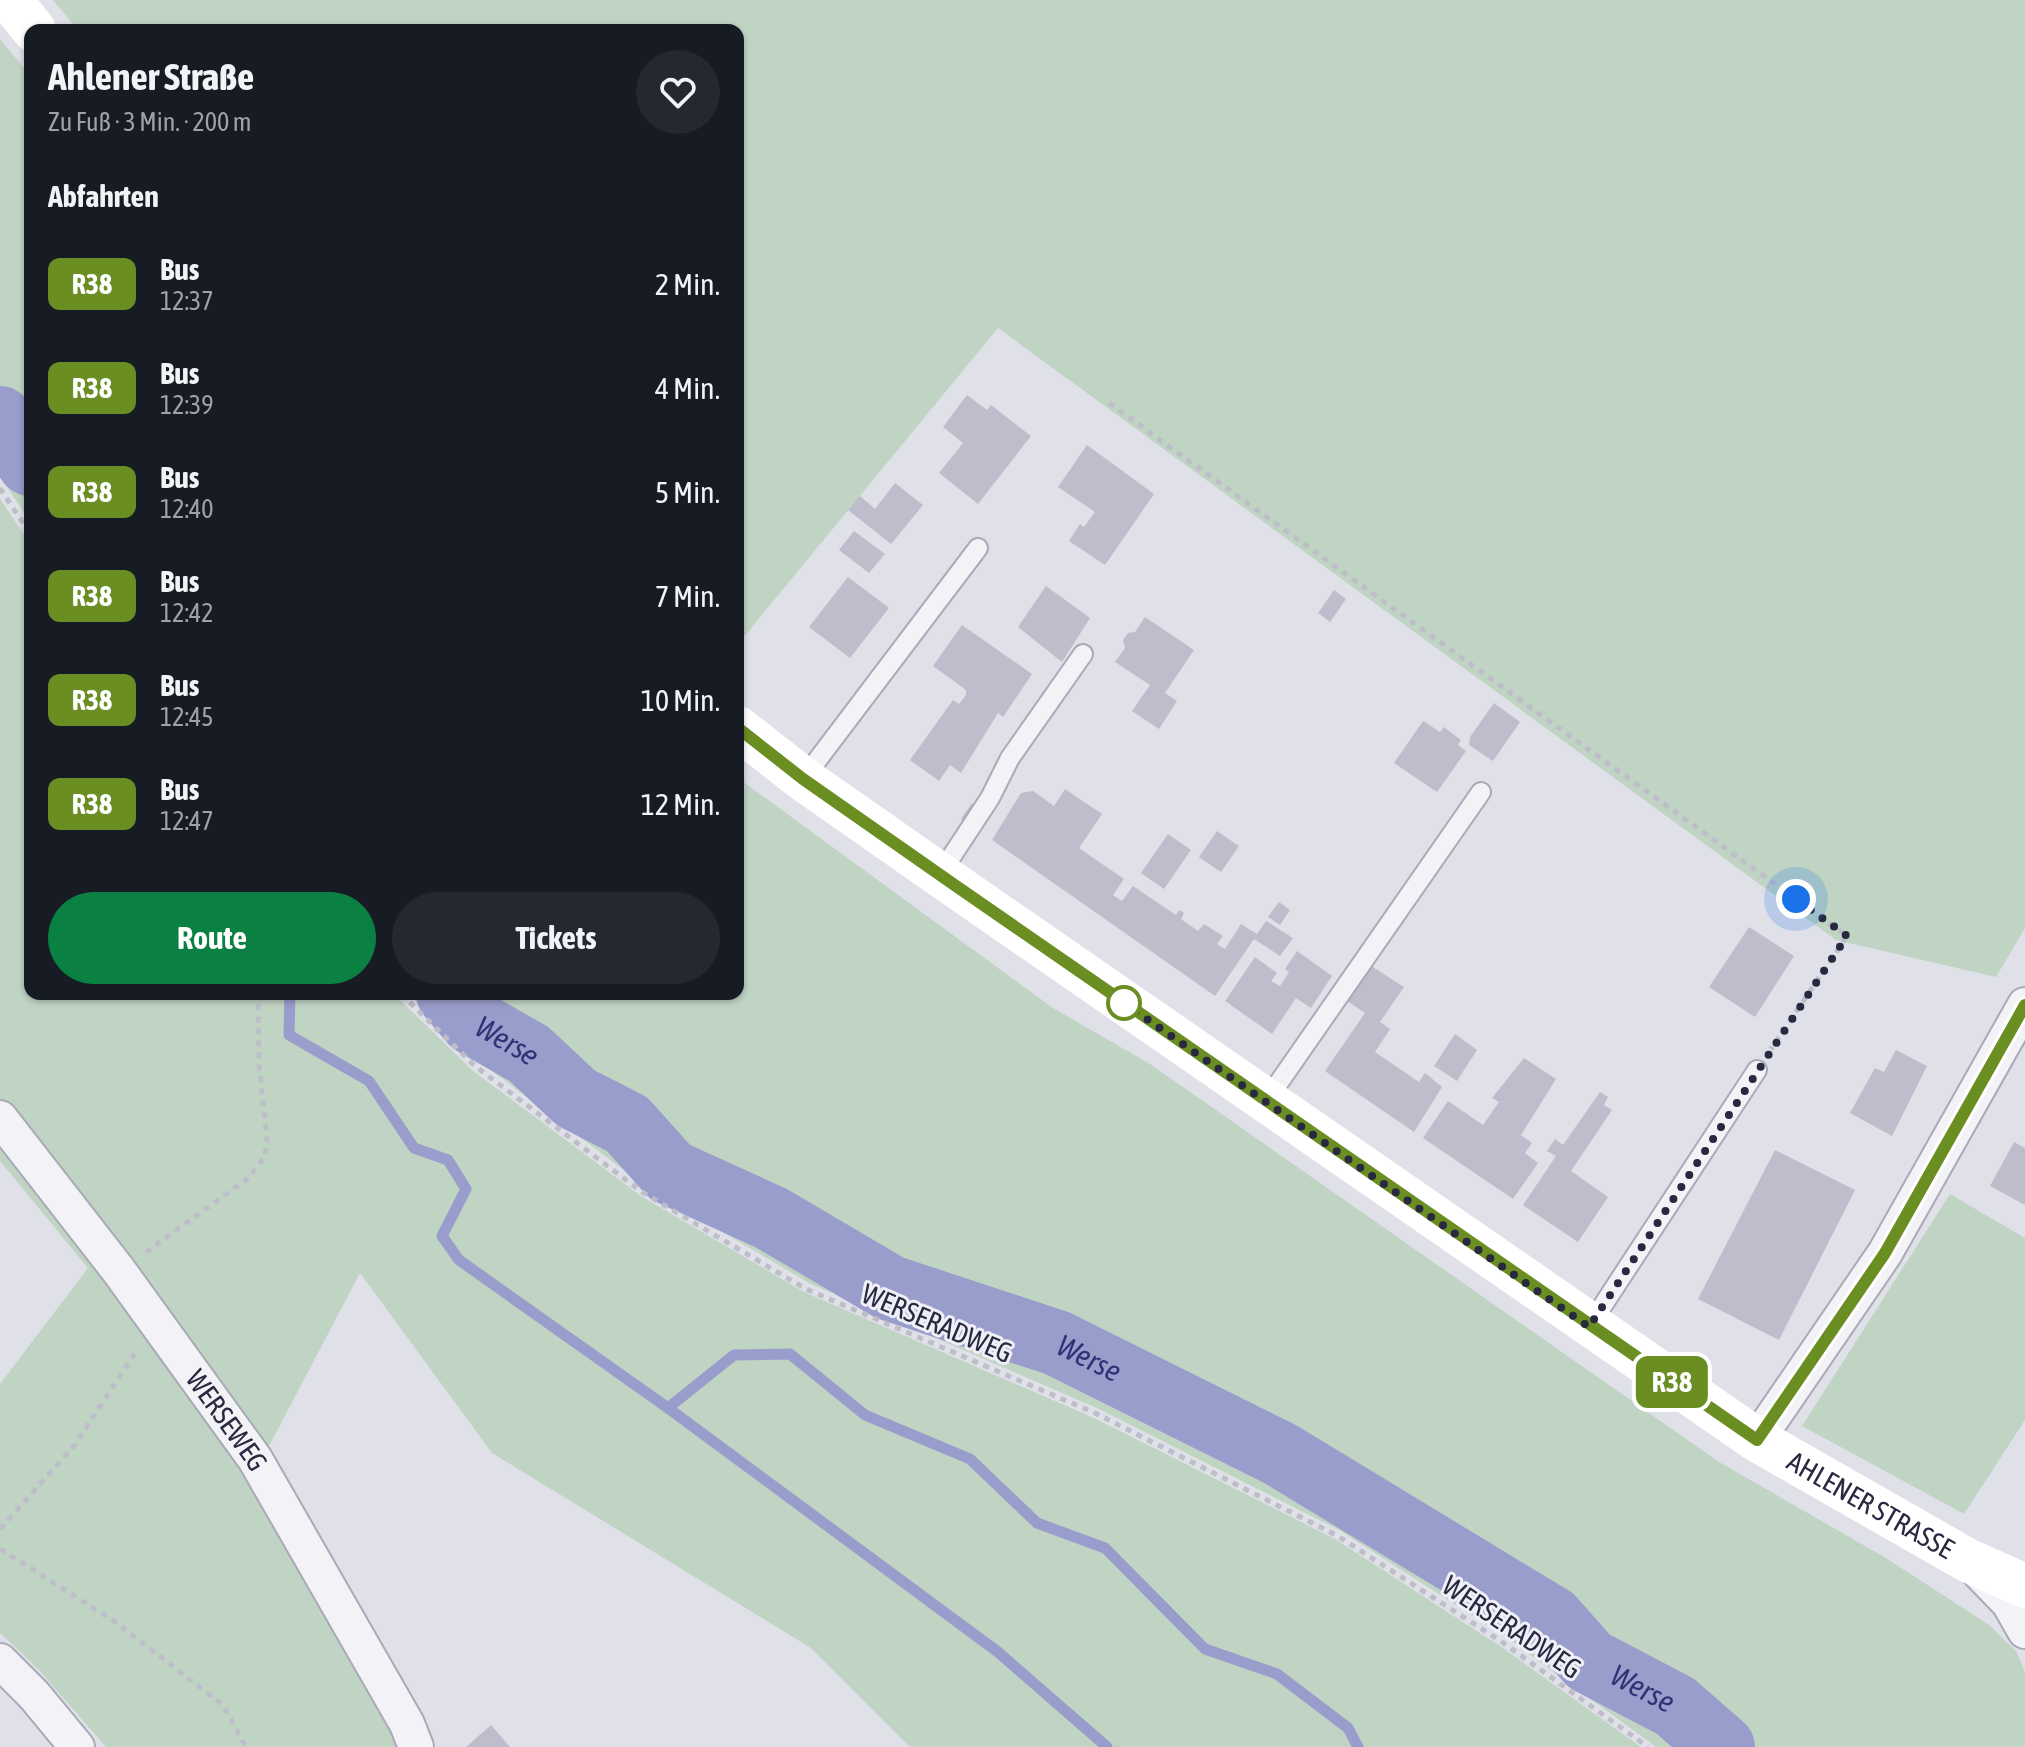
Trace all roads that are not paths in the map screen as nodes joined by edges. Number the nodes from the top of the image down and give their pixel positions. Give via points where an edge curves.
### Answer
1 (10, 0) edge
2 (29, 24) edge
3 (978, 548) dead end
4 (1083, 654) dead end
5 (744, 733) edge
6 (803, 779) junction
7 (1481, 792) dead end
8 (940, 874) junction
9 (2025, 1005) edge
10 (1757, 1070) road end
11 (1266, 1102) junction
12 (0, 1118) edge
13 (1589, 1327) junction
14 (1757, 1440) junction
15 (1967, 1560) junction
16 (2025, 1586) edge
17 (2025, 1631) edge
18 (0, 1661) edge
19 (77, 1747) edge
20 (416, 1747) edge

1 - 2 main road
3 - 6 lane
4 - 8 lane via 1010,758
5 - 6 main road, AHLENER STRASSE
6 - 8 main road, AHLENER STRASSE
7 - 11 lane
8 - 11 main road, AHLENER STRASSE
9 - 14 street via 1885,1253
10 - 13 lane
11 - 13 main road, AHLENER STRASSE
12 - 20 street, WERSEWEG via 119,1271 262,1470
13 - 14 main road, AHLENER STRASSE
14 - 15 main road, AHLENER STRASSE
15 - 16 main road, AHLENER STRASSE
15 - 17 street via 2009,1603
18 - 19 street

